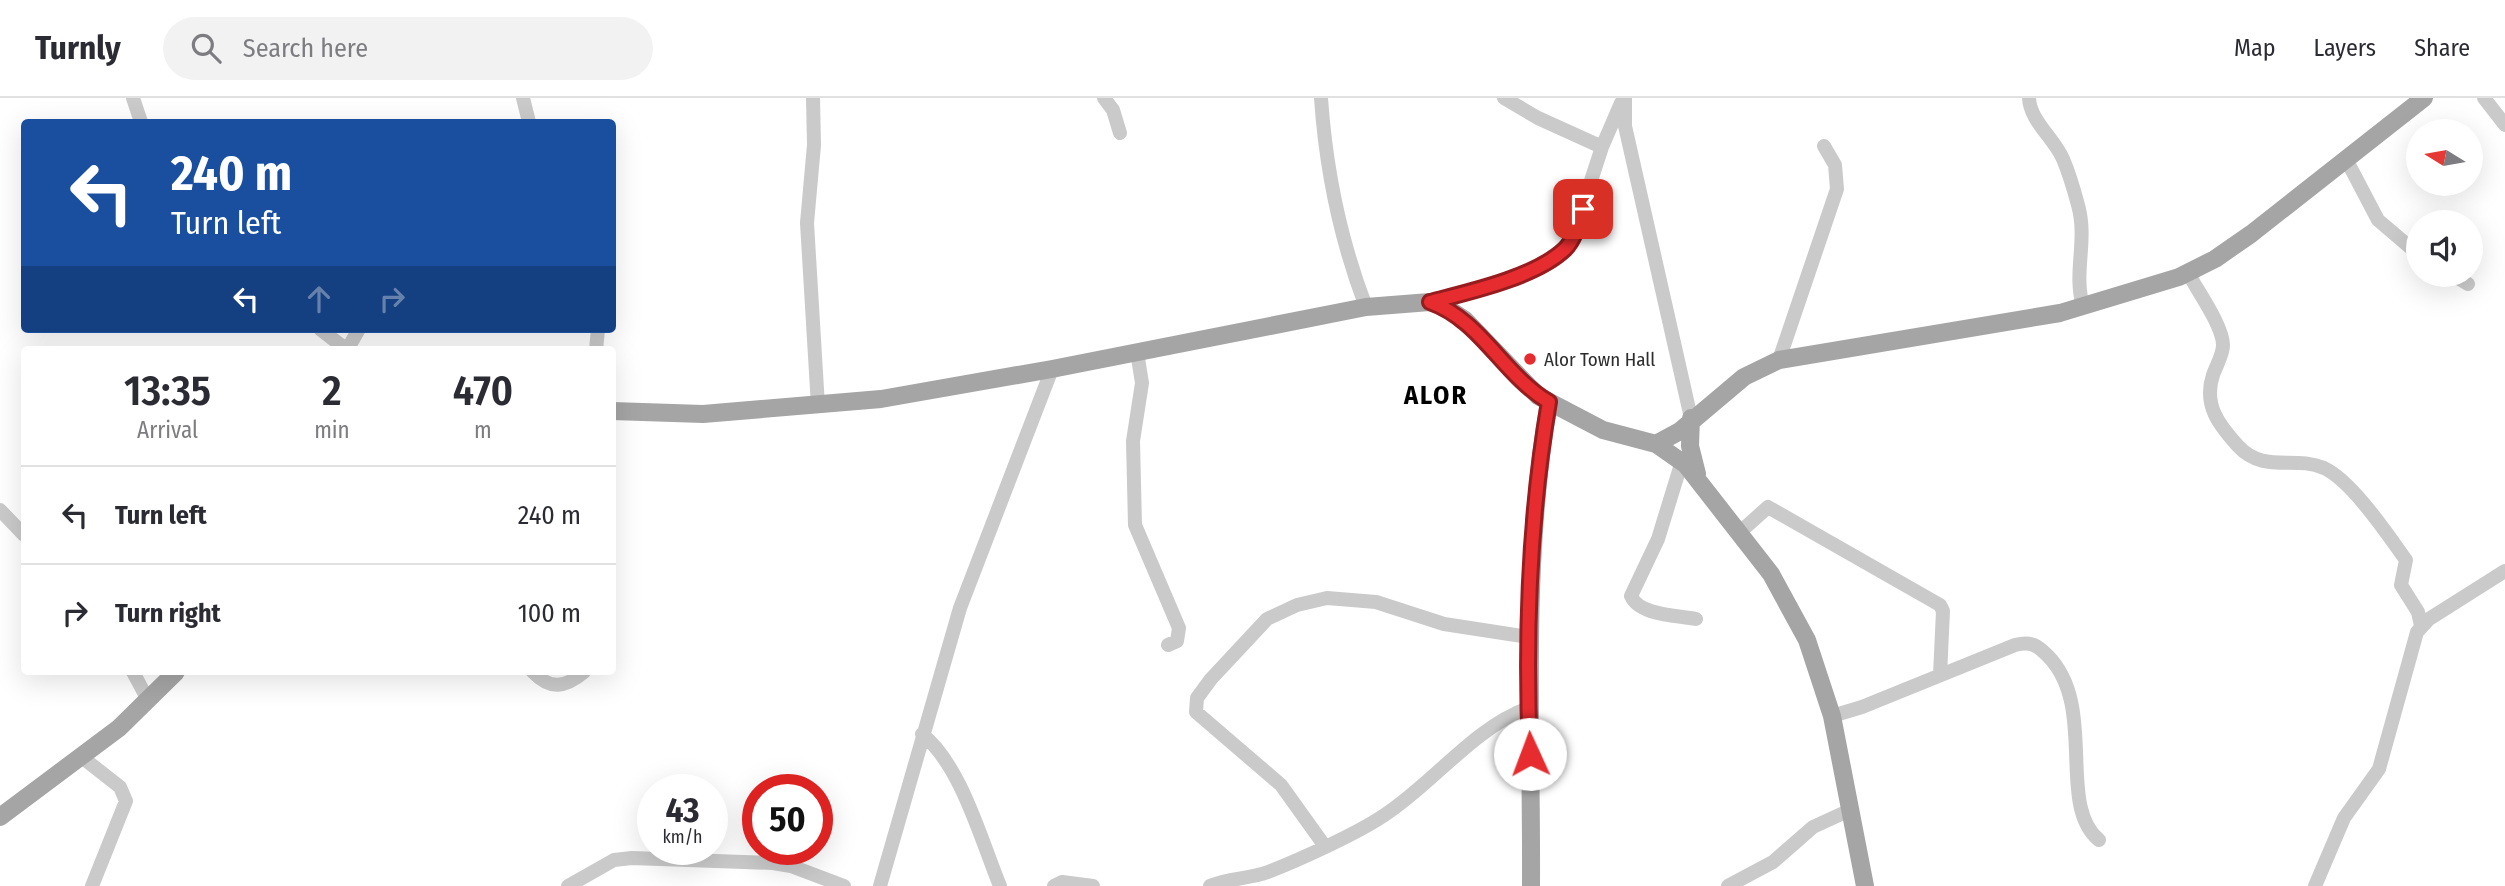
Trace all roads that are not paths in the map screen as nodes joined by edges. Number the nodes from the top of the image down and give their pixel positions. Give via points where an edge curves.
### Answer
1 (133, 98) edge
2 (523, 98) edge
3 (813, 98) edge
4 (1104, 98) edge
5 (1321, 98) edge
6 (1504, 98) edge
7 (1624, 98) edge
8 (2029, 98) edge
9 (2424, 98) edge
10 (2484, 98) edge
11 (140, 119) edge
12 (528, 119) edge
13 (2505, 125) edge
14 (1120, 133) dead end
15 (1610, 133) junction
16 (1627, 138) junction
17 (1824, 146) dead end
18 (1602, 148) junction
19 (2346, 159) junction
20 (2406, 244) edge
21 (2188, 273) junction
22 (1430, 302) junction
23 (2083, 306) junction
24 (1366, 307) junction
25 (325, 333) edge
26 (342, 346) edge
27 (1137, 352) junction
28 (1779, 360) junction
29 (1052, 369) junction
30 (1549, 402) junction
31 (818, 406) junction
32 (616, 411) edge
33 (1691, 418) junction
34 (1656, 444) junction
35 (1682, 461) junction
36 (1701, 484) junction
37 (0, 510) edge
38 (21, 533) edge
39 (1739, 533) junction
40 (2505, 570) edge
41 (1696, 619) dead end
42 (2421, 626) junction
43 (1528, 637) junction
44 (1168, 645) dead end
45 (135, 675) edge
46 (173, 675) edge
47 (536, 675) edge
48 (580, 675) edge
49 (1940, 675) junction
50 (148, 700) junction
51 (1528, 708) junction
52 (1832, 716) junction
53 (922, 734) junction
54 (83, 758) junction
55 (1850, 810) junction
56 (0, 817) edge
57 (2099, 840) dead end
58 (1324, 845) junction
59 (92, 886) edge
60 (568, 886) edge
61 (844, 886) edge
62 (880, 886) edge
63 (1000, 886) edge
64 (1055, 886) edge
65 (1093, 886) edge
66 (1210, 886) edge
67 (1531, 886) edge
68 (1728, 886) edge
69 (1865, 886) edge
70 (2315, 886) edge

1 - 11 street
2 - 12 street
3 - 31 street via 807,223
4 - 14 street
5 - 24 street via 1332,191
6 - 18 street
7 - 15 street
7 - 16 street
8 - 23 street via 2036,118 2063,158 2079,206 2084,247 2077,286
9 - 19 main road
10 - 13 street
15 - 16 street via 1619,130
15 - 18 street
16 - 33 street
17 - 28 street via 1835,165 1837,189
18 - 22 street via 1566,248 1510,279
19 - 20 street via 2378,220
19 - 21 main road via 2251,234
21 - 23 main road
21 - 42 street via 2223,346 2209,394 2213,413 2252,458 2324,468 2344,484 2406,560 2401,585
22 - 24 main road
22 - 30 main road via 1465,320
23 - 28 main road
24 - 27 main road
25 - 26 street
27 - 29 main road
27 - 44 street via 1142,383 1133,441 1136,525 1179,628 1177,641
28 - 33 main road via 1744,377
29 - 31 main road
29 - 53 street via 960,608
30 - 34 main road via 1603,430
30 - 43 main road via 1536,485
31 - 32 main road via 703,414
33 - 34 main road via 1666,441
33 - 36 main road via 1690,446
34 - 35 main road
35 - 36 main road
35 - 41 street via 1657,539 1631,596 1637,605 1651,610
36 - 39 main road
37 - 38 street
39 - 49 street via 1769,507 1940,606
39 - 52 main road via 1789,602
40 - 42 street
42 - 70 street via 2379,769 2344,818
43 - 51 main road
43 - 58 street via 1444,624 1376,602 1327,598 1267,619 1211,679 1197,698 1196,712 1281,785
45 - 50 street
46 - 50 main road
47 - 48 street via 558,686
49 - 52 street
49 - 57 street via 2027,642 2052,660 2073,700 2081,809 2087,829
50 - 54 main road
51 - 58 street via 1488,730 1382,817
51 - 67 main road
52 - 55 main road
53 - 62 street
53 - 63 street via 949,765
54 - 56 main road
54 - 59 street via 120,787 126,801
55 - 68 street via 1813,827 1773,862
55 - 69 main road
58 - 66 street via 1266,873
60 - 61 street via 605,864 632,858 773,863
64 - 65 street via 1062,882

